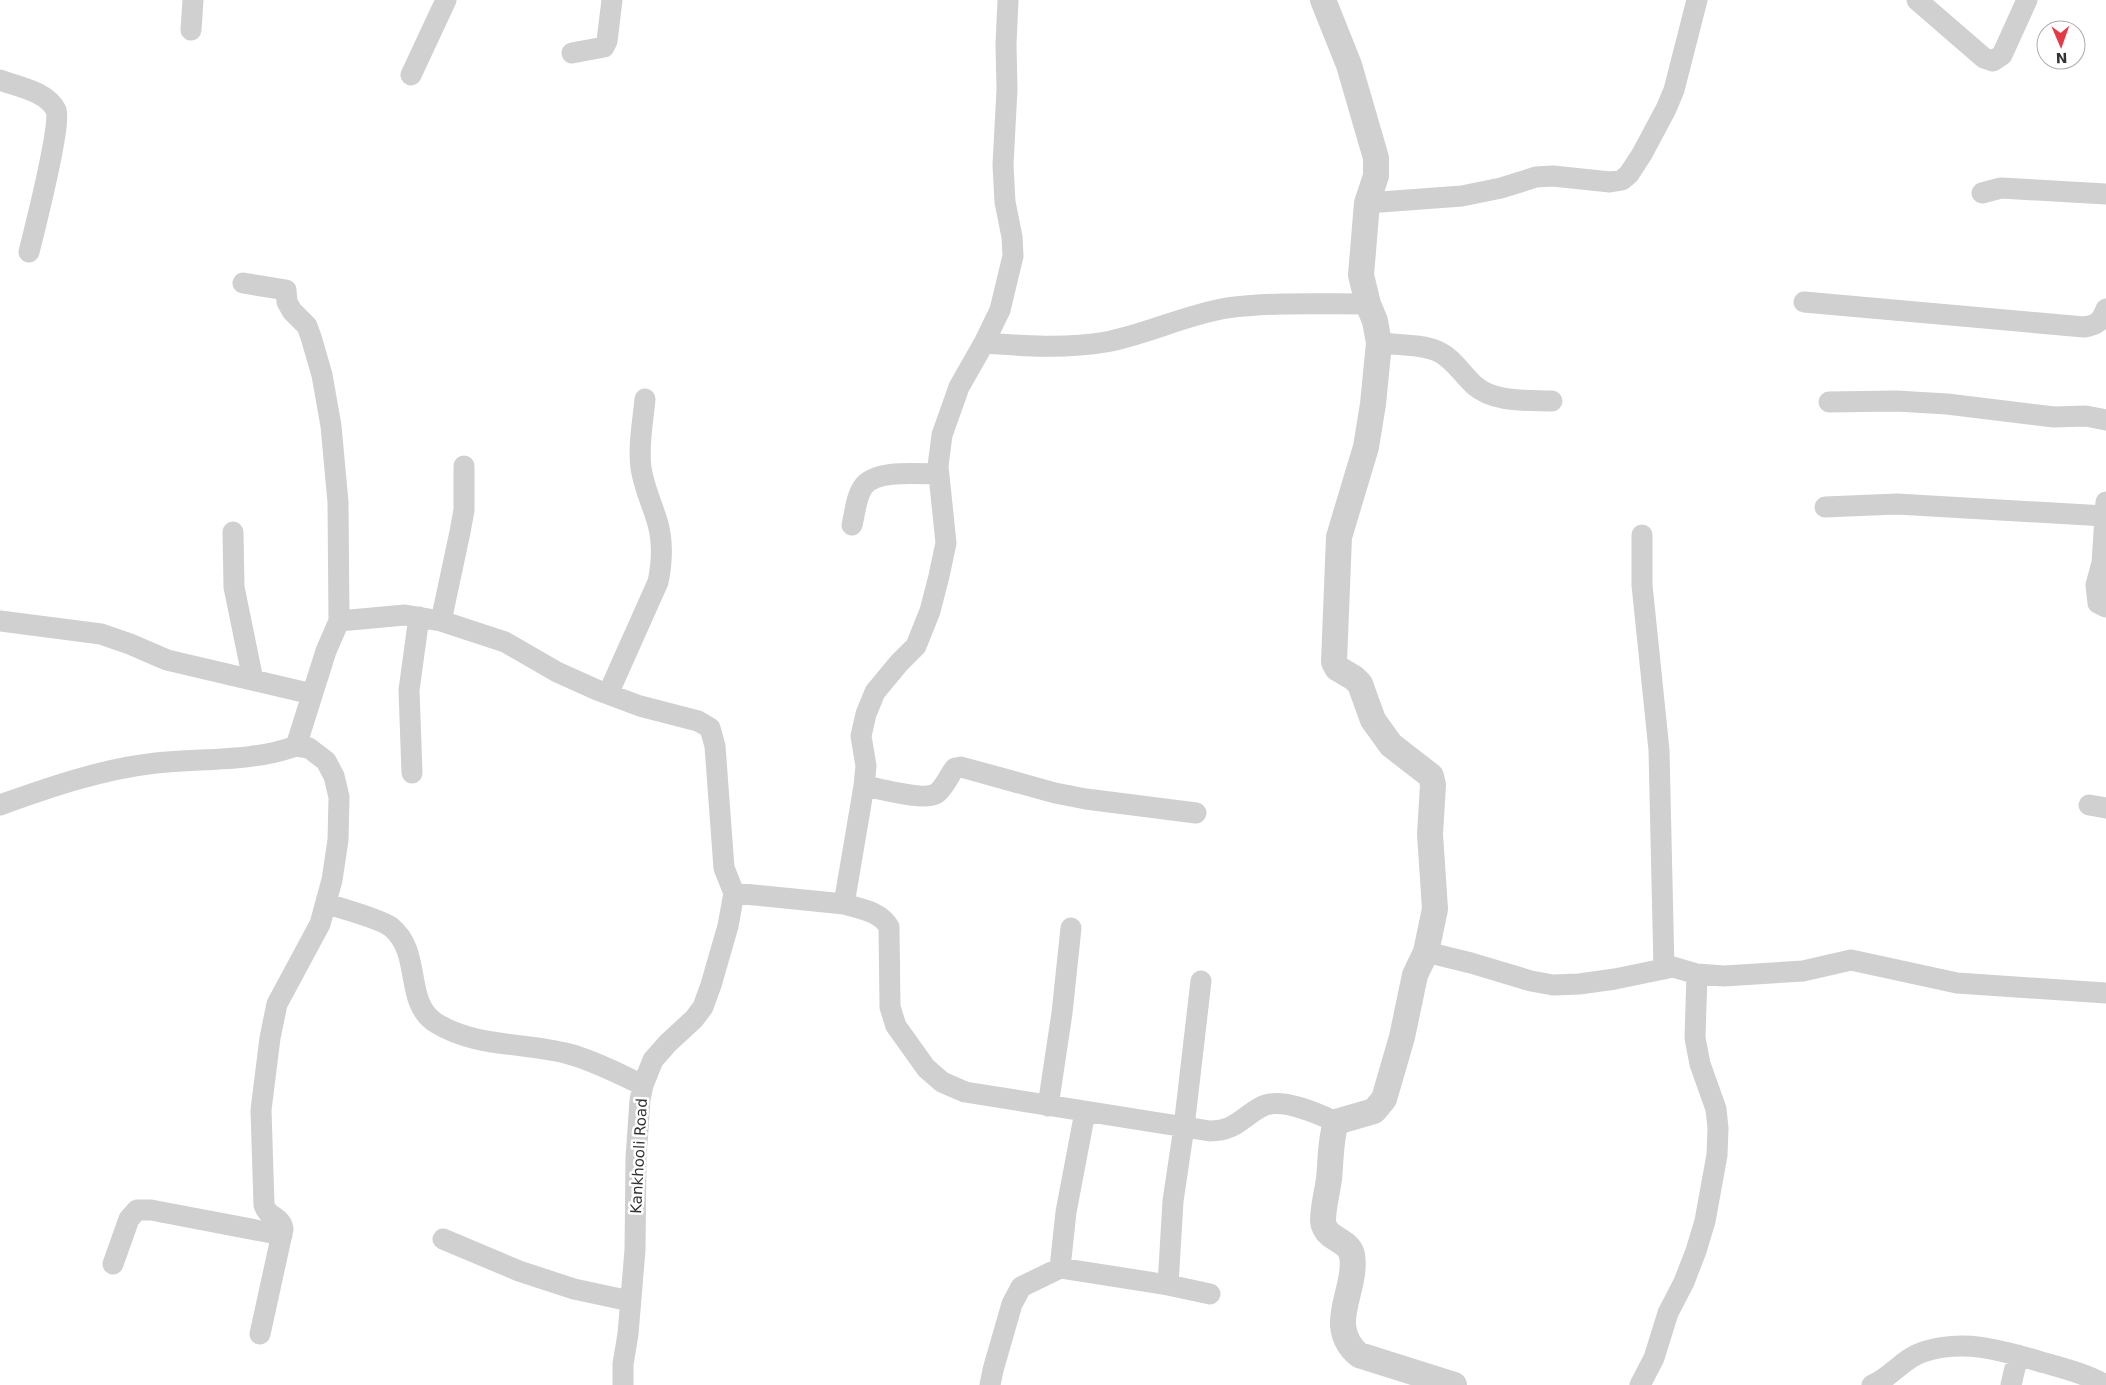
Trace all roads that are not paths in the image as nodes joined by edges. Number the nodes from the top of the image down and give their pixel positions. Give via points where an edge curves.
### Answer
1 (193, 0) edge
2 (446, 0) edge
3 (612, 0) edge
4 (1008, 0) edge
5 (1323, 0) edge
6 (1697, 0) edge
7 (1917, 0) edge
8 (2027, 0) edge
9 (191, 30) dead end
10 (572, 53) dead end
11 (411, 75) dead end
12 (0, 80) edge
13 (1982, 192) dead end
14 (2106, 194) edge
15 (1367, 203) junction
16 (29, 252) dead end
17 (244, 283) dead end
18 (1804, 302) dead end
19 (1368, 304) junction
20 (2106, 309) edge
21 (984, 343) junction
22 (1379, 343) junction
23 (645, 399) dead end
24 (1552, 400) dead end
25 (1829, 402) dead end
26 (2106, 420) edge
27 (464, 466) dead end
28 (939, 474) junction
29 (1825, 506) dead end
30 (2105, 509) edge
31 (852, 525) dead end
32 (233, 532) dead end
33 (1642, 535) dead end
34 (2106, 608) edge
35 (419, 617) junction
36 (441, 620) junction
37 (0, 621) edge
38 (339, 621) junction
39 (253, 680) junction
40 (312, 694) junction
41 (608, 694) junction
42 (296, 746) junction
43 (412, 773) dead end
44 (864, 786) junction
45 (0, 805) edge
46 (1196, 813) dead end
47 (734, 893) junction
48 (327, 904) junction
49 (844, 904) junction
50 (1071, 928) dead end
51 (1426, 952) junction
52 (1664, 969) junction
53 (1697, 974) junction
54 (1202, 981) dead end
55 (2106, 993) edge
56 (643, 1085) junction
57 (1048, 1106) junction
58 (1085, 1112) junction
59 (1336, 1122) junction
60 (1184, 1127) junction
61 (282, 1235) junction
62 (443, 1239) dead end
63 (113, 1264) dead end
64 (1060, 1268) junction
65 (1168, 1285) junction
66 (1210, 1294) dead end
67 (630, 1301) junction
68 (260, 1334) dead end
69 (2018, 1355) junction
70 (2073, 1378) edge
71 (2105, 1384) edge
72 (623, 1385) edge
73 (990, 1385) edge
74 (1454, 1385) edge
75 (1640, 1385) edge
76 (1872, 1385) edge
77 (2011, 1385) edge

1 - 9 street
2 - 11 street
3 - 10 street via 604,47
4 - 21 street via 1003,164 1013,256 1000,310
5 - 15 street via 1349,65 1376,158 1376,176
6 - 15 street via 1674,90 1642,154 1622,180 1536,177 1462,196
7 - 8 street via 1984,58 1993,61 2002,55
12 - 16 street via 42,95 57,111
13 - 14 street via 2001,188
15 - 19 street via 1361,275
17 - 38 street via 286,290 292,311 307,326 322,375 331,426 338,502
18 - 20 street via 2084,327 2102,321
19 - 21 street via 1227,308 1106,342 1068,346
19 - 22 street
21 - 28 street via 950,410 942,435
22 - 24 street via 1437,351 1486,393 1502,398
22 - 51 street via 1366,446 1339,537 1333,651 1337,668 1360,684 1380,732 1391,745 1431,776 1430,834 1435,909
23 - 41 street via 641,470 658,526 662,568
25 - 26 street via 1947,404
27 - 36 street via 464,510
28 - 31 street via 894,474 869,480 863,487
28 - 44 street via 946,542 939,576 916,646 875,692 866,714 861,736 866,766
29 - 30 street via 1897,504
30 - 34 street via 2102,562 2096,585 2098,603
32 - 39 street via 234,587
33 - 52 street via 1642,585 1659,750
35 - 36 street
35 - 38 street
35 - 43 street via 409,690
36 - 41 street via 505,642 557,672
37 - 39 street via 101,634 167,660
38 - 40 street
39 - 40 street
40 - 42 street
41 - 47 street via 698,721 710,728 715,746 724,868
42 - 45 street via 257,755 154,763 92,775
42 - 48 street via 309,748 326,761 339,797 338,840
44 - 46 street via 920,796 934,795 955,768 961,766 1078,798
44 - 49 street
47 - 49 street
47 - 56 street, Kankhooli Road via 728,926 703,1007 653,1060
48 - 56 street via 389,925 402,937 421,1010 452,1033 486,1042 569,1054
48 - 61 street via 320,924 277,1004 270,1038 261,1110 264,1205 268,1214 283,1224
49 - 57 street via 875,913 889,927 890,1007 896,1026 926,1068 942,1082 964,1092
50 - 57 street
51 - 52 street via 1552,985 1615,979
51 - 59 street via 1414,975 1402,1037 1384,1100 1374,1111
52 - 53 street via 1673,967
53 - 55 street via 1724,976 1803,971 1851,960 1957,983
53 - 75 street via 1695,1038 1700,1064 1716,1109 1717,1155 1696,1251 1668,1314 1654,1358
54 - 60 street
56 - 67 street, Kankhooli Road via 636,1158 635,1250
57 - 58 street
58 - 60 street
58 - 64 street via 1066,1212
59 - 60 street via 1298,1107 1275,1104 1263,1106 1222,1131
59 - 74 street via 1323,1223 1326,1231 1351,1252 1350,1282 1342,1327 1345,1339 1359,1355
60 - 65 street via 1173,1201
61 - 63 street via 137,1210 129,1219
61 - 68 street
62 - 67 street via 574,1290
64 - 65 street
64 - 73 street via 1021,1287 1012,1304
65 - 66 street
67 - 72 street, Kankhooli Road
69 - 70 street
69 - 76 street via 1977,1345 1953,1345 1921,1352
69 - 77 street
70 - 71 street

